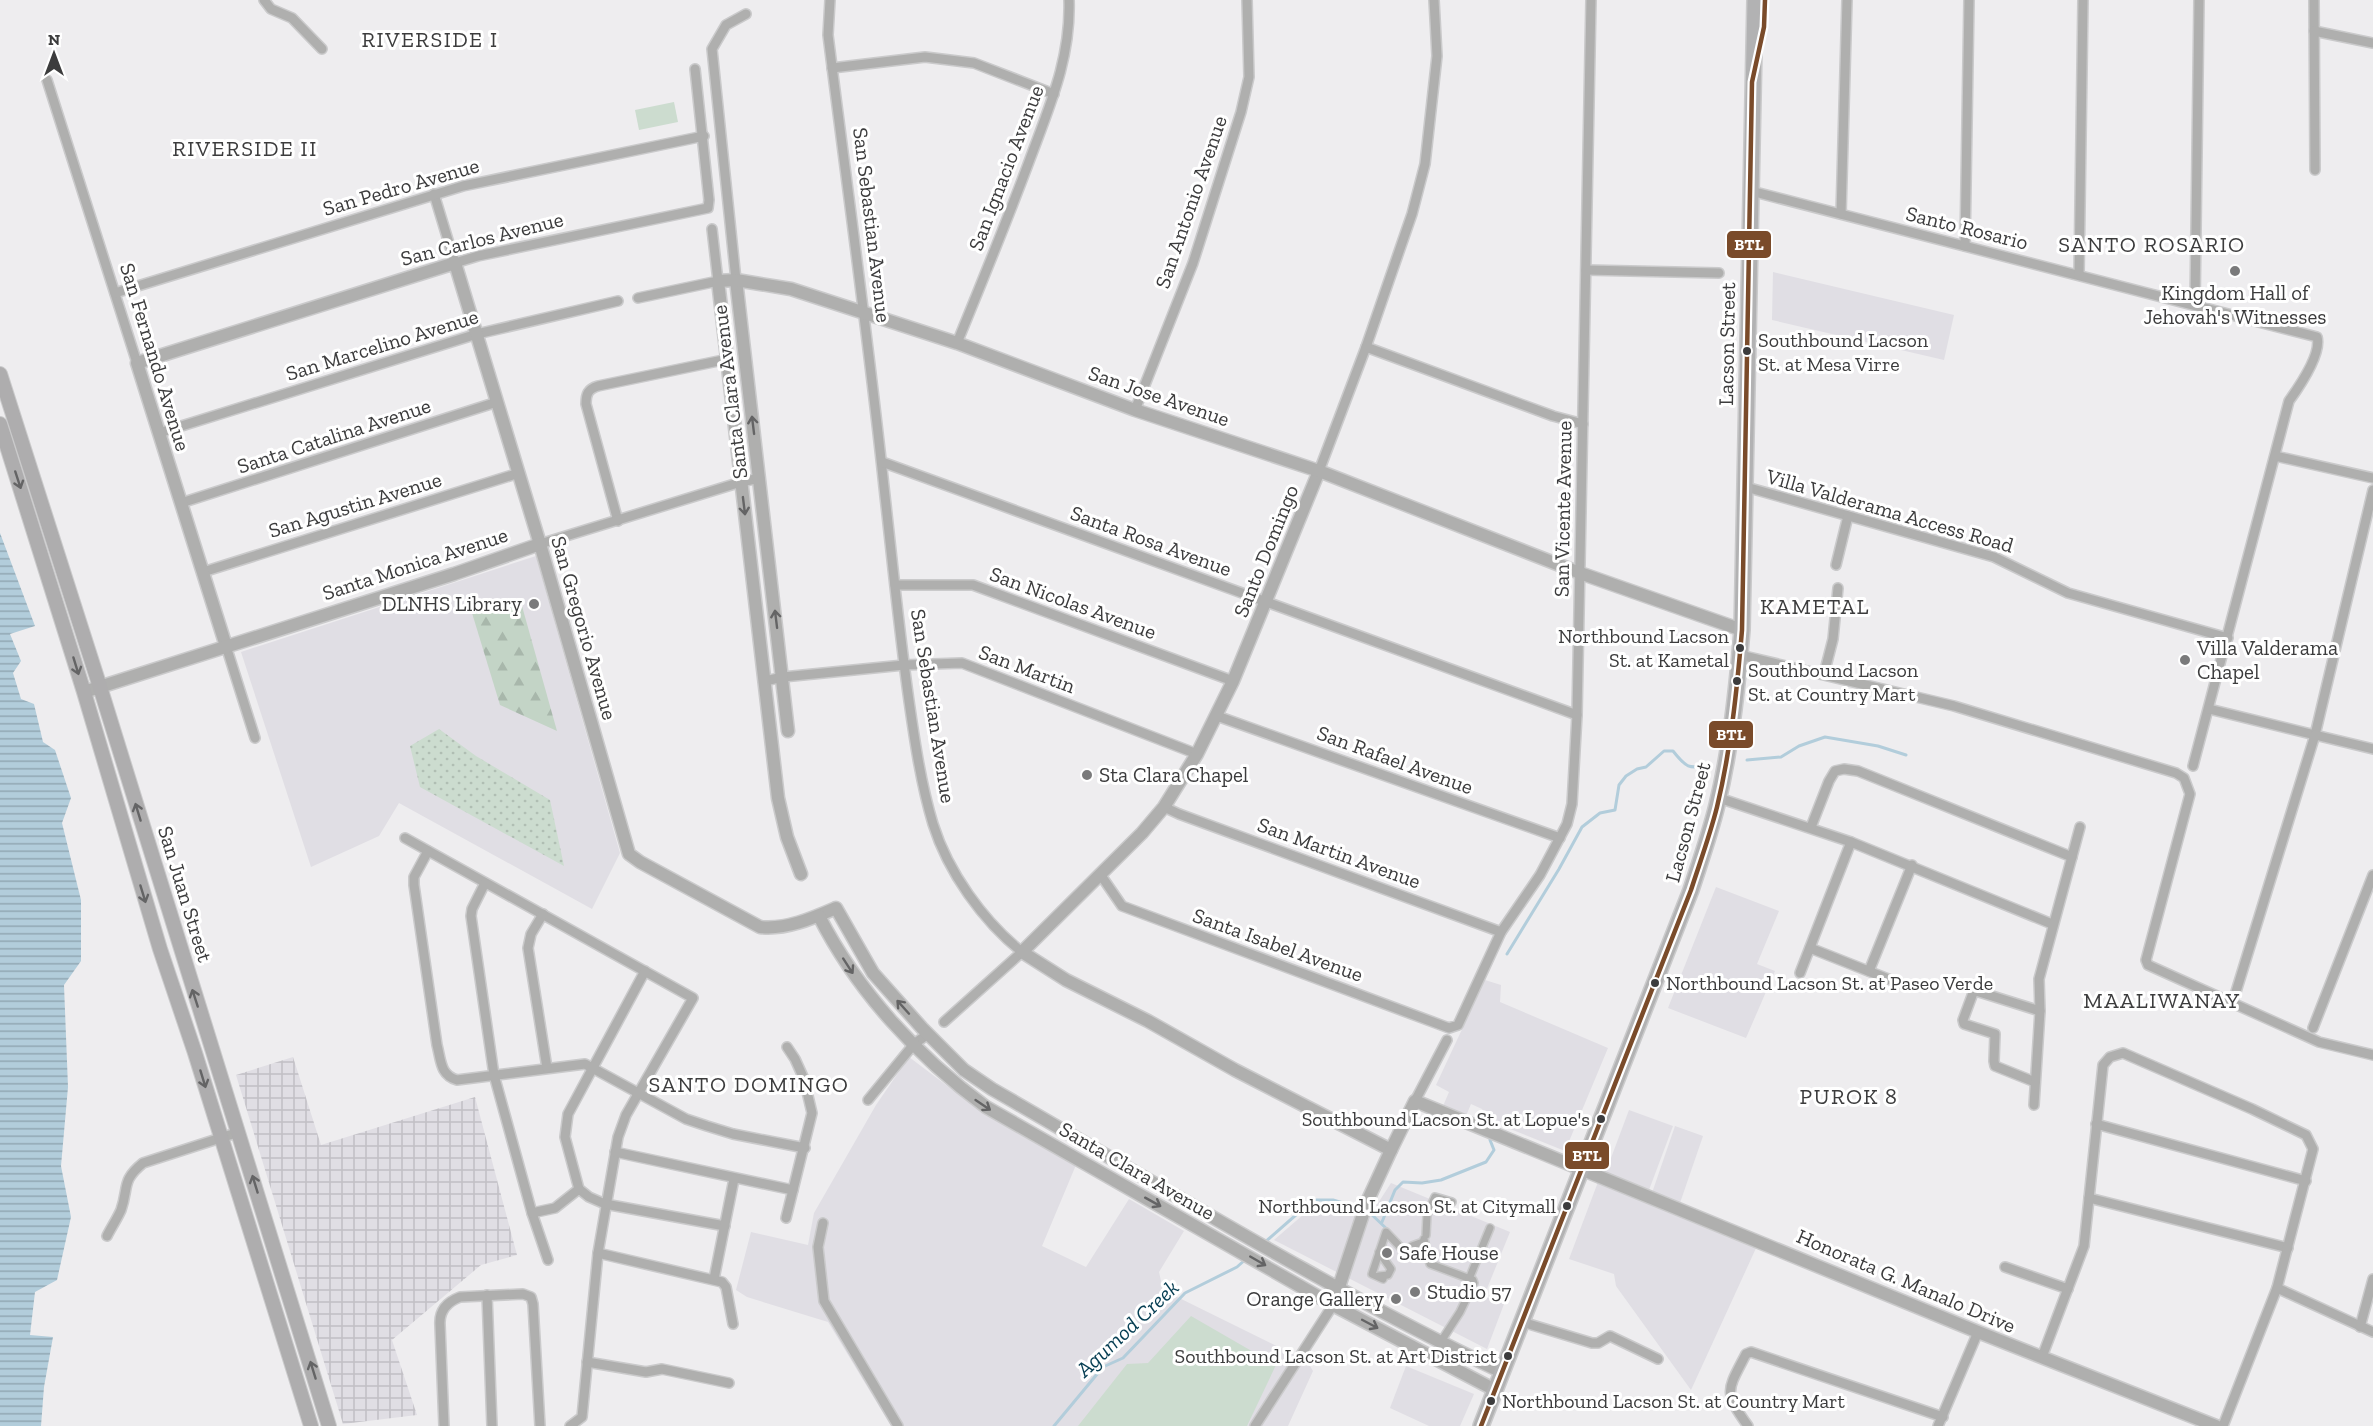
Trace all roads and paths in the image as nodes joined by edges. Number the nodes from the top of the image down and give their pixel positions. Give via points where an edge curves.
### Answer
1 (264, 0) edge
2 (830, 0) edge
3 (1069, 0) edge
4 (1247, 0) edge
5 (1434, 0) edge
6 (1591, 0) edge
7 (1745, 0) edge
8 (1755, 0) edge
9 (1765, 0) edge
10 (1847, 0) edge
11 (1969, 0) edge
12 (2083, 0) edge
13 (2199, 0) edge
14 (2314, 0) edge
15 (746, 14) dead end
16 (2314, 31) junction
17 (2373, 43) edge
18 (322, 49) dead end
19 (832, 68) junction
20 (695, 69) dead end
21 (47, 80) dead end
22 (1752, 82) junction
23 (1054, 94) junction
24 (704, 136) junction
25 (2315, 170) dead end
26 (1750, 190) junction
27 (435, 194) junction
28 (1841, 214) junction
29 (712, 229) dead end
30 (1965, 246) junction
31 (455, 263) junction
32 (1586, 270) junction
33 (1719, 273) dead end
34 (2079, 275) junction
35 (736, 280) junction
36 (718, 281) junction
37 (115, 293) junction
38 (638, 298) dead end
39 (618, 301) dead end
40 (2195, 305) junction
41 (862, 311) junction
42 (477, 334) junction
43 (957, 343) junction
44 (1366, 347) junction
45 (728, 359) junction
46 (136, 363) junction
47 (0, 374) edge
48 (497, 402) junction
49 (1135, 410) junction
50 (0, 424) edge
51 (1583, 424) junction
52 (159, 433) junction
53 (2275, 456) junction
54 (882, 462) junction
55 (1319, 471) junction
56 (519, 473) junction
57 (760, 478) junction
58 (2373, 478) edge
59 (741, 482) junction
60 (1746, 487) junction
61 (2373, 490) edge
62 (181, 503) junction
63 (1848, 516) junction
64 (618, 520) junction
65 (540, 544) junction
66 (1836, 565) dead end
67 (203, 572) junction
68 (1580, 573) junction
69 (895, 585) junction
70 (1838, 588) dead end
71 (1267, 603) junction
72 (1742, 630) junction
73 (2228, 638) junction
74 (226, 646) junction
75 (1740, 655) junction
76 (904, 665) junction
77 (1824, 674) junction
78 (783, 677) junction
79 (765, 681) junction
80 (1233, 681) junction
81 (100, 687) junction
82 (84, 692) junction
83 (2209, 709) junction
84 (1577, 715) junction
85 (1217, 716) junction
86 (788, 731) dead end
87 (2314, 735) junction
88 (255, 738) dead end
89 (2373, 749) edge
90 (1197, 754) junction
91 (2193, 766) dead end
92 (1719, 798) junction
93 (1164, 807) junction
94 (1811, 827) junction
95 (2080, 827) dead end
96 (405, 838) dead end
97 (1560, 838) junction
98 (1851, 842) junction
99 (150, 851) junction
100 (428, 851) junction
101 (131, 856) junction
102 (2072, 857) junction
103 (1912, 865) junction
104 (801, 874) dead end
105 (1100, 874) junction
106 (2373, 875) edge
107 (485, 883) junction
108 (836, 908) joint
109 (543, 914) junction
110 (819, 915) junction
111 (2052, 924) junction
112 (1502, 932) junction
113 (1810, 948) junction
114 (1022, 952) junction
115 (645, 971) junction
116 (1869, 971) junction
117 (1800, 973) dead end
118 (1901, 984) dead end
119 (2235, 994) dead end
120 (2040, 1011) junction
121 (944, 1022) dead end
122 (1458, 1026) joint
123 (2313, 1028) dead end
124 (928, 1034) junction
125 (1447, 1040) dead end
126 (914, 1044) junction
127 (787, 1047) dead end
128 (2373, 1055) edge
129 (592, 1066) junction
130 (547, 1068) junction
131 (494, 1075) junction
132 (2036, 1082) junction
133 (638, 1093) junction
134 (868, 1100) dead end
135 (1415, 1101) junction
136 (2034, 1105) dead end
137 (2096, 1124) junction
138 (239, 1132) junction
139 (221, 1137) junction
140 (805, 1148) junction
141 (1391, 1150) junction
142 (615, 1152) junction
143 (1583, 1171) junction
144 (734, 1179) junction
145 (2306, 1181) junction
146 (579, 1189) junction
147 (793, 1190) junction
148 (2089, 1198) junction
149 (1452, 1202) dead end
150 (605, 1204) junction
151 (532, 1213) junction
152 (786, 1218) dead end
153 (823, 1222) dead end
154 (725, 1226) junction
155 (1490, 1228) dead end
156 (107, 1236) dead end
157 (1424, 1238) junction
158 (2288, 1248) junction
159 (1379, 1252) junction
160 (598, 1253) junction
161 (548, 1260) dead end
162 (2005, 1267) dead end
163 (714, 1279) junction
164 (1469, 1279) junction
165 (2373, 1279) edge
166 (1338, 1288) junction
167 (2277, 1288) junction
168 (2068, 1289) junction
169 (487, 1295) junction
170 (1333, 1305) junction
171 (1522, 1322) junction
172 (733, 1324) dead end
173 (2360, 1327) junction
174 (1978, 1332) junction
175 (2373, 1332) edge
176 (1440, 1343) junction
177 (2042, 1357) junction
178 (1658, 1359) dead end
179 (587, 1362) junction
180 (1502, 1372) junction
181 (729, 1383) dead end
182 (1495, 1390) junction
183 (1941, 1421) edge
184 (1747, 1424) edge
185 (311, 1426) edge
186 (329, 1426) edge
187 (444, 1426) edge
188 (492, 1426) edge
189 (540, 1426) edge
190 (570, 1426) edge
191 (898, 1426) edge
192 (1255, 1426) edge
193 (1481, 1426) edge
194 (1756, 1426) edge
195 (2216, 1426) edge
196 (2223, 1426) edge

1 - 18 street via 271,9 292,18
2 - 19 street, San Sebastian Avenue via 828,35
3 - 23 street, San Ignacio Avenue via 1065,59
4 - 49 street, San Antonio Avenue via 1250,77 1241,112 1192,263
5 - 44 street, Santo Domingo via 1437,56 1425,164
6 - 32 street, San Vicente Avenue
7 - 22 main road, Lacson Street via 1744,26
8 - 22 main road, Lacson Street
9 - 22 main road, Lacson Street via 1764,27
10 - 28 street
11 - 30 street
12 - 34 street
13 - 40 street
14 - 16 street
15 - 35 street, Santa Clara Avenue via 726,25 712,48
16 - 17 street
16 - 25 street
19 - 23 street via 935,58 974,63
19 - 41 street, San Sebastian Avenue
20 - 24 street, San Carlos Avenue
21 - 37 street, San Fernando Avenue
22 - 26 main road, Lacson Street
23 - 43 street, San Ignacio Avenue
24 - 27 street, San Pedro Avenue via 490,179
24 - 31 street, San Carlos Avenue via 708,208
26 - 28 street, Santo Rosario
26 - 60 main road, Lacson Street
27 - 31 street, San Gregorio Avenue
27 - 37 street, San Pedro Avenue
28 - 30 street, Santo Rosario
29 - 36 street, Santa Clara Avenue
30 - 34 street, Santo Rosario
31 - 42 street, San Gregorio Avenue
31 - 46 street, San Carlos Avenue
32 - 33 street
32 - 51 street, San Vicente Avenue
34 - 40 street, Santo Rosario
35 - 36 street, San Jose Avenue
35 - 41 street, San Jose Avenue via 791,289
57 -> 35 street, Santa Clara Avenue
36 - 38 street
36 - 45 street, Santa Clara Avenue
37 - 46 street, San Fernando Avenue
39 - 42 street, San Marcelino Avenue
40 - 53 street, Santo Rosario via 2314,335 2318,340 2304,381 2289,401
41 - 43 street, San Jose Avenue
41 - 54 street, San Sebastian Avenue
42 - 48 street, San Gregorio Avenue
42 - 52 street, San Marcelino Avenue
43 - 49 street, San Jose Avenue
44 - 51 street
44 - 55 street, Santo Domingo
45 - 59 street, Santa Clara Avenue
45 - 64 street via 598,386 587,393 586,404
46 - 52 street, San Fernando Avenue
47 - 81 main road, San Juan Street
48 - 56 street, San Gregorio Avenue
48 - 62 street, Santa Catalina Avenue
49 - 55 street, San Jose Avenue
50 -> 82 main road, San Juan Street
51 - 68 street, San Vicente Avenue
52 - 62 street, San Fernando Avenue
53 - 58 street
53 - 73 street
54 - 69 street, San Sebastian Avenue
54 - 71 street, Santa Rosa Avenue
55 - 68 street, San Jose Avenue
55 - 71 street, Santo Domingo
56 - 65 street, San Gregorio Avenue
56 - 67 street, San Agustin Avenue
57 - 59 street, Santa Monica Avenue
78 -> 57 street, Santa Clara Avenue
59 - 64 street, Santa Monica Avenue
59 -> 79 street, Santa Clara Avenue
60 - 63 street, Villa Valderama Access Road
60 - 72 main road, Lacson Street
61 - 87 street
62 - 67 street, San Fernando Avenue
63 - 66 street
63 - 73 street, Villa Valderama Access Road via 1994,557 2068,593
64 - 65 street, Santa Monica Avenue
65 - 74 street, Santa Monica Avenue
65 - 110 street, San Gregorio Avenue via 629,854 760,927 775,928
67 - 74 street, San Fernando Avenue
68 - 72 street, San Jose Avenue
68 - 84 street, San Vicente Avenue
69 - 76 street, San Sebastian Avenue
69 - 80 street, San Nicolas Avenue via 973,585
70 - 77 street via 1833,639
71 - 80 street, Santo Domingo
71 - 84 street, Santa Rosa Avenue
72 - 75 main road, Lacson Street
73 - 83 street
74 - 81 street, Santa Monica Avenue
74 - 88 street
75 - 77 street
75 - 92 main road, Lacson Street
76 - 78 street, San Martin
76 - 90 street, San Martin via 962,663
76 - 114 street, San Sebastian Avenue via 921,778 934,826 955,870 979,907
77 - 128 street via 1954,706 2184,778 2190,794 2146,960 2148,965 2319,1042
78 - 79 street, San Martin
78 - 86 street, Santa Clara Avenue
79 - 104 street, Santa Clara Avenue via 777,798
80 - 85 street, Santo Domingo
81 - 82 street, Santa Monica Avenue
99 -> 81 main road, San Juan Street
82 - 101 main road, San Juan Street
83 - 87 street
83 - 91 street
84 - 97 street, San Vicente Avenue via 1572,804
85 - 90 street, Santo Domingo
85 - 97 street, San Rafael Avenue
87 - 89 street
87 - 119 street
90 - 93 street, Santo Domingo
92 - 94 street
92 - 143 main road, Lacson Street via 1691,890
93 - 105 street, Santo Domingo
93 - 112 street, San Martin Avenue
94 - 98 street
94 - 102 street via 1829,781 1835,771 1844,769 1858,771
95 - 102 street
96 - 100 street
97 - 112 street, San Vicente Avenue
98 - 103 street
98 - 113 street
99 - 101 main road
138 -> 99 main road, San Juan Street
100 - 107 street
100 - 131 street via 414,877 414,885 442,1070 457,1080
101 -> 139 main road, San Juan Street
102 - 111 street
103 - 111 street
103 - 116 street
105 - 114 street, Santo Domingo
105 - 122 street, Santa Isabel Avenue via 1122,906 1449,1028
106 - 123 street
107 - 109 street
107 - 131 street via 471,916
108 - 110 street, San Gregorio Avenue
124 -> 108 street, Santa Clara Avenue via 873,973
109 - 115 street
109 - 130 street via 528,948
110 -> 126 street, Santa Clara Avenue via 859,984
111 - 120 street via 2038,983
112 - 122 street, San Vicente Avenue
113 - 116 street
113 - 117 street
114 - 121 street, Santo Domingo
114 - 141 street, San Sebastian Avenue via 1066,980
115 - 129 street
115 - 133 street via 693,998
116 - 118 street
120 - 132 street
120 - 132 street via 1976,991 1963,1020 1964,1024 1995,1034 1995,1066
124 - 126 street
124 - 166 street, Santa Clara Avenue via 964,1070 992,1089
125 - 135 street
126 - 134 street
126 -> 170 street, Santa Clara Avenue via 953,1083 986,1107
127 - 140 street via 808,1092 812,1113
129 - 130 street
129 - 133 street
129 - 146 street via 564,1129
130 - 131 street
131 - 151 street
132 - 136 street
133 - 140 street via 707,1126
133 - 142 street via 621,1126
135 - 141 street
135 - 143 street, Honorata G. Manalo Drive
137 - 145 street
137 - 145 street via 2103,1065 2110,1057 2123,1053 2306,1135 2313,1149
137 - 148 street
138 - 139 street
186 -> 138 main road, San Juan Street
139 - 156 street via 143,1162 126,1181 121,1210
139 - 185 main road, San Juan Street
140 - 147 street
141 - 166 street via 1360,1219
142 - 144 street
142 - 150 street
143 - 171 main road, Lacson Street
143 - 174 street, Honorata G. Manalo Drive
144 - 147 street
144 - 154 street
145 - 158 street
146 - 150 street
146 - 151 street via 555,1208
147 - 152 street
148 - 158 street
148 - 168 street via 2082,1253
149 - 157 street via 1436,1197 1427,1215
150 - 154 street
150 - 160 street
151 - 161 street
153 - 191 street via 818,1247 824,1301
154 - 163 street
155 - 164 street
157 - 159 street via 1405,1252 1386,1232
157 - 164 street via 1430,1264
158 - 167 street
159 - 159 street via 1371,1274 1380,1278 1391,1269
160 - 163 street
160 - 179 street
162 - 168 street
163 - 172 street via 726,1287
164 - 176 street via 1474,1282 1470,1293
165 - 173 street
166 - 170 street
166 - 176 street, Santa Clara Avenue
167 - 173 street
167 - 196 street
168 - 177 street
169 - 187 street via 453,1300 440,1317
169 - 188 street
169 - 189 street via 528,1294 532,1300
170 -> 182 street, Santa Clara Avenue
170 - 192 street
171 - 178 street via 1592,1343 1610,1336
171 - 180 main road, Lacson Street
173 - 175 street
174 - 177 street, Honorata G. Manalo Drive
174 - 183 street
176 - 180 street, Santa Clara Avenue
177 - 195 street, Honorata G. Manalo Drive
179 - 181 street via 646,1372 662,1369
179 - 190 street via 582,1417
180 - 182 main road, Lacson Street
182 - 193 main road, Lacson Street
183 - 184 street via 1751,1352 1746,1354 1729,1392 1732,1404
184 - 194 street

